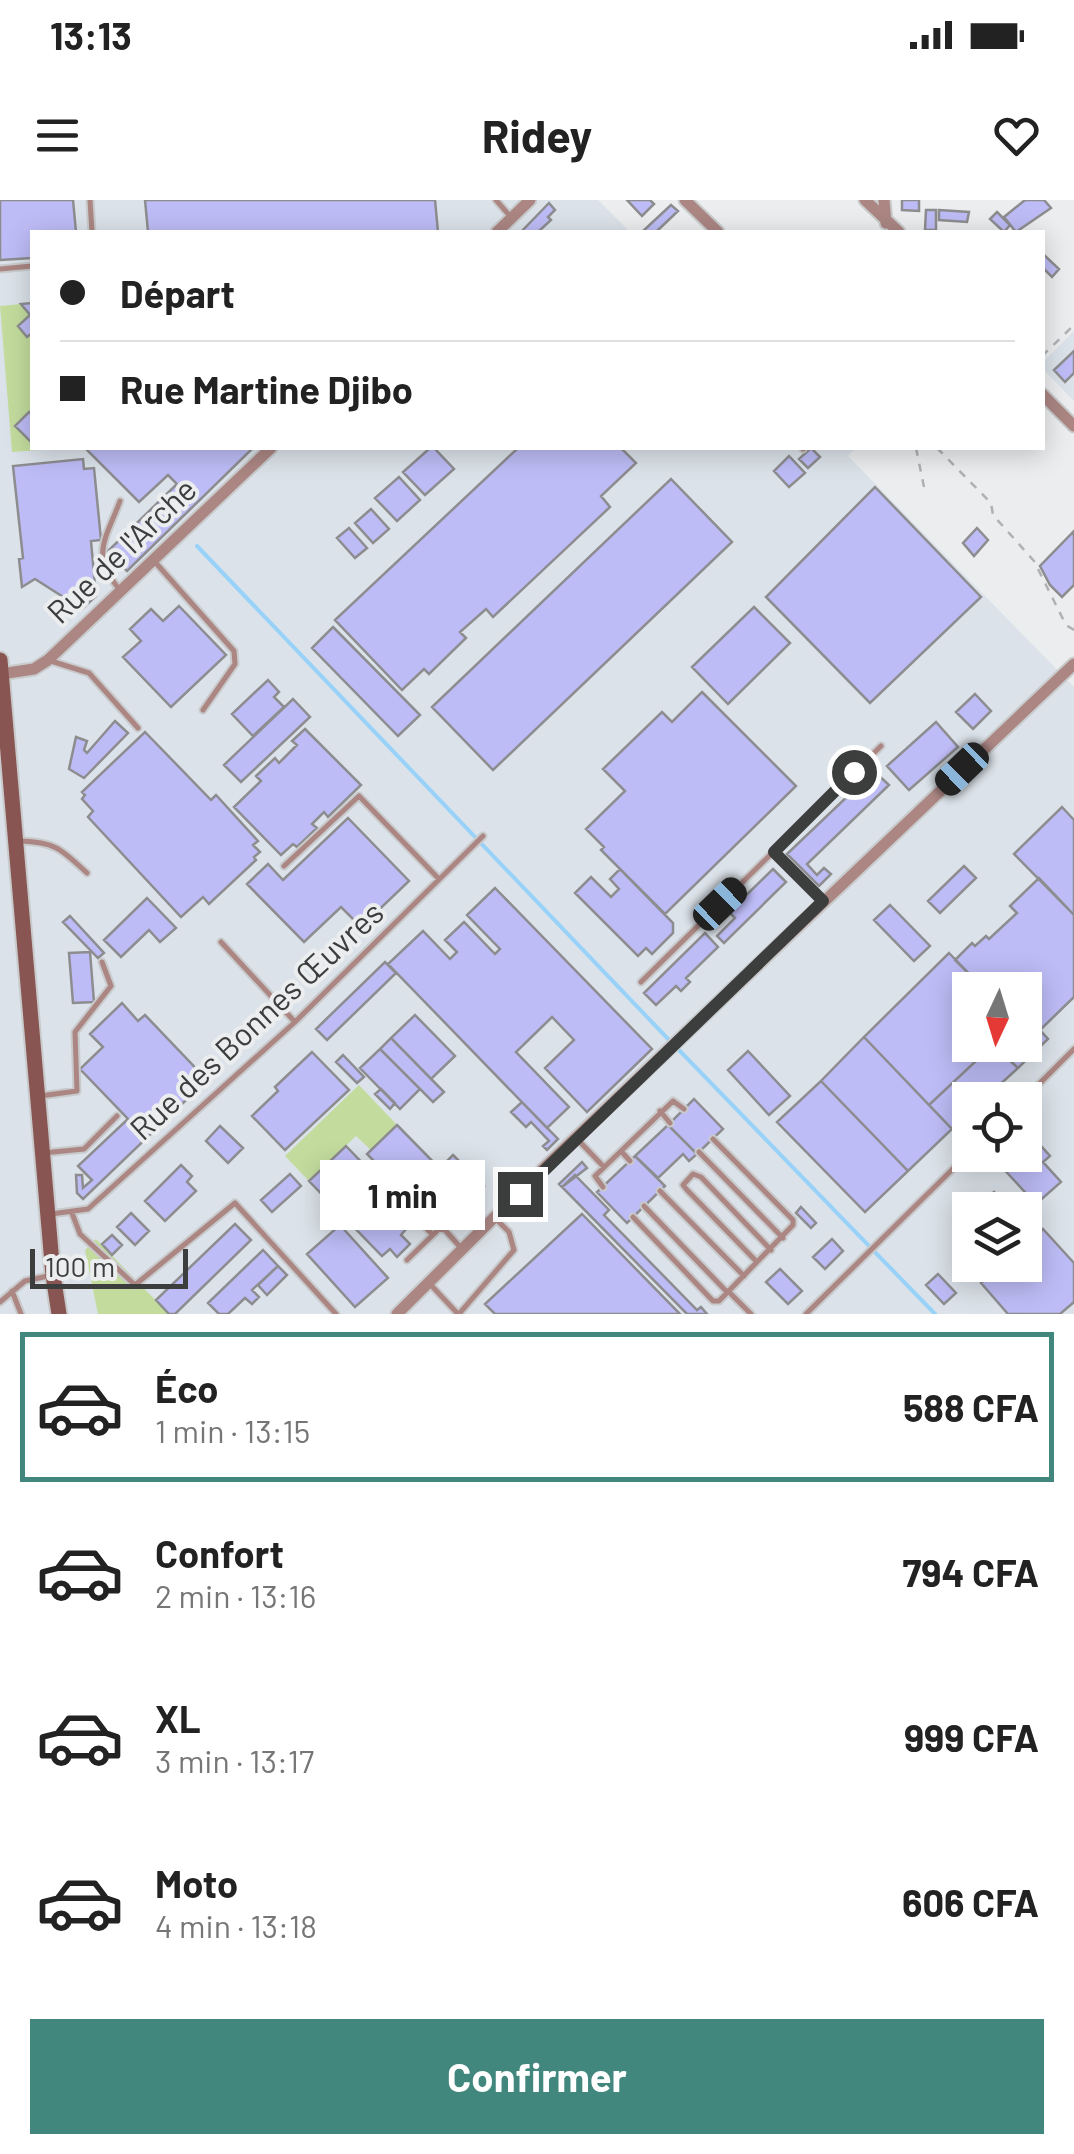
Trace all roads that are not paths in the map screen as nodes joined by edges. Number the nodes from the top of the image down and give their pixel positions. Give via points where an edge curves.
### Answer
1 (90, 200) edge
2 (496, 200) edge
3 (530, 200) edge
4 (685, 200) edge
5 (866, 200) edge
6 (884, 200) edge
7 (512, 218) junction
8 (887, 228) edge
9 (92, 230) edge
10 (499, 230) edge
11 (716, 230) edge
12 (30, 266) edge
13 (0, 269) edge
14 (1045, 397) edge
15 (1074, 426) edge
16 (269, 450) edge
17 (120, 502) dead end
18 (153, 560) junction
19 (120, 591) junction
20 (0, 660) edge
21 (48, 660) junction
22 (1074, 664) edge
23 (1, 674) edge
24 (203, 710) dead end
25 (138, 728) dead end
26 (881, 746) dead end
27 (482, 836) dead end
28 (16, 841) junction
29 (774, 852) junction
30 (284, 866) dead end
31 (87, 872) dead end
32 (439, 879) junction
33 (823, 901) junction
34 (221, 942) dead end
35 (102, 962) dead end
36 (641, 982) dead end
37 (295, 1022) junction
38 (1074, 1049) edge
39 (1041, 1082) edge
40 (38, 1096) junction
41 (684, 1109) dead end
42 (660, 1112) junction
43 (116, 1116) dead end
44 (670, 1122) dead end
45 (576, 1138) junction
46 (713, 1139) dead end
47 (621, 1151) junction
48 (700, 1152) dead end
49 (43, 1153) junction
50 (630, 1160) dead end
51 (604, 1167) junction
52 (952, 1170) edge
53 (614, 1176) dead end
54 (603, 1187) dead end
55 (660, 1191) dead end
56 (392, 1193) dead end
57 (644, 1206) dead end
58 (72, 1213) junction
59 (48, 1214) junction
60 (632, 1217) dead end
61 (495, 1218) junction
62 (432, 1234) junction
63 (783, 1238) junction
64 (463, 1250) junction
65 (771, 1250) junction
66 (407, 1260) dead end
67 (758, 1263) junction
68 (53, 1276) junction
69 (744, 1276) junction
70 (429, 1283) junction
71 (12, 1291) junction
72 (728, 1292) junction
73 (0, 1302) edge
74 (21, 1314) edge
75 (59, 1314) edge
76 (336, 1314) edge
77 (397, 1314) edge
78 (458, 1314) edge
79 (751, 1314) edge
80 (806, 1314) edge

1 - 9 lane
2 - 7 lane
3 - 7 street
4 - 11 street
5 - 8 street
6 - 8 street
7 - 10 street
12 - 13 lane
14 - 15 street
16 - 18 street, Rue de l'Arche
17 - 19 lane via 101,555
18 - 19 street, Rue de l'Arche
18 - 24 lane via 234,651 235,664
19 - 21 street, Rue de l'Arche
20 - 23 main road
21 - 23 street, Rue de l'Arche
21 - 25 lane via 89,673
22 - 33 street
23 - 28 main road
26 - 29 lane
27 - 32 lane, Rue des Bonnes Œuvres
28 - 31 lane via 59,847
28 - 40 main road
29 - 33 lane
29 - 36 lane
30 - 32 lane via 359,796
32 - 37 lane, Rue des Bonnes Œuvres
33 - 45 street
34 - 37 lane
35 - 40 lane via 111,986 75,1032 77,1092
37 - 58 lane, Rue des Bonnes Œuvres via 88,1209
38 - 39 lane
40 - 49 main road
41 - 42 lane via 673,1100
42 - 44 lane
42 - 47 lane
43 - 49 lane via 84,1149
45 - 51 lane
45 - 61 street
46 - 63 lane via 793,1220
47 - 50 lane
47 - 51 lane
48 - 63 lane
49 - 59 main road
51 - 53 lane
51 - 54 lane via 594,1177
52 - 80 lane
55 - 69 lane
56 - 62 lane
57 - 72 lane
58 - 59 lane
58 - 76 lane via 80,1234 135,1285 234,1203
59 - 68 main road
60 - 72 lane via 713,1301
61 - 64 street
61 - 78 lane via 514,1250
62 - 64 lane via 442,1228
62 - 66 lane
63 - 65 lane
64 - 70 street
65 - 67 lane
65 - 67 lane via 693,1174 686,1190
67 - 69 lane
68 - 71 lane
68 - 75 main road
69 - 72 lane
70 - 77 street
70 - 78 lane
71 - 73 lane
71 - 74 lane
72 - 79 lane

